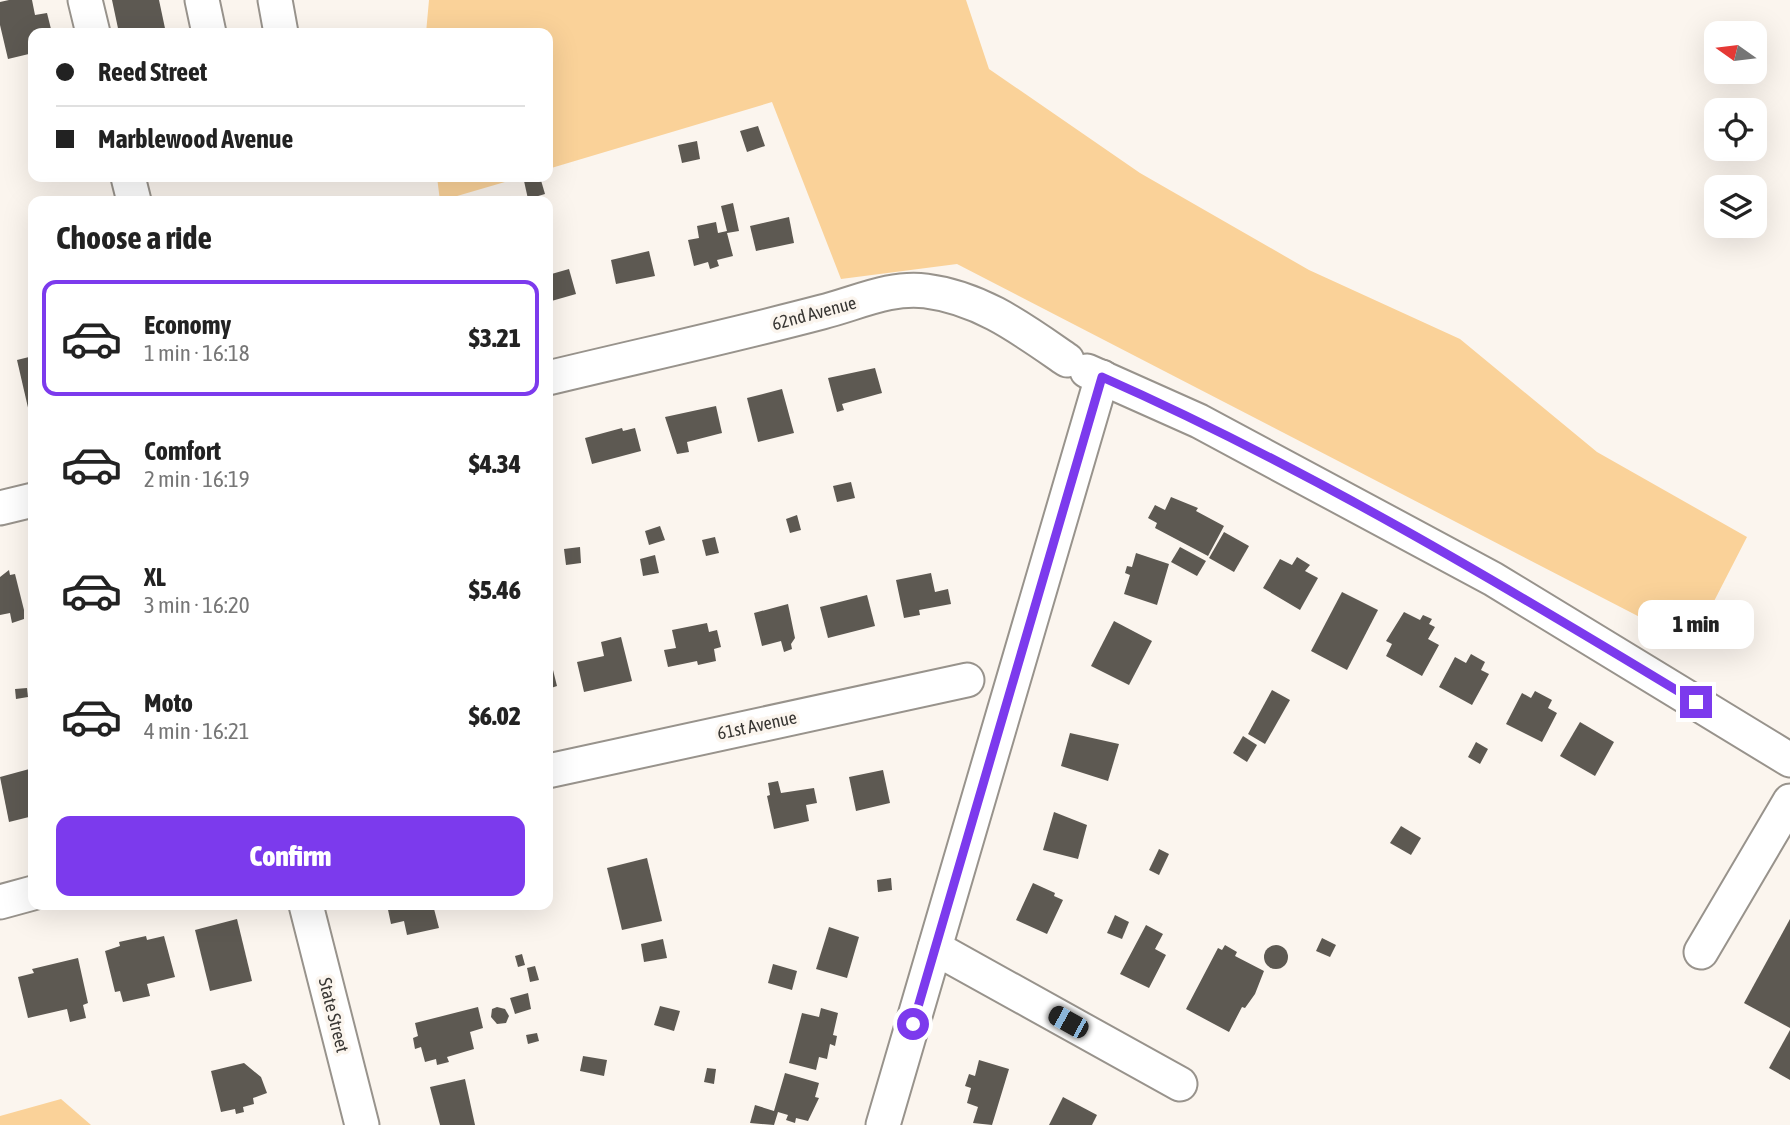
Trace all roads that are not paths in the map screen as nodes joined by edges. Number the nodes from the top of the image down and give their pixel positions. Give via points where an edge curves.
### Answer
1 (85, 0) edge
2 (202, 0) edge
3 (275, 0) edge
4 (92, 28) edge
5 (208, 28) edge
6 (280, 28) edge
7 (1085, 369) junction
8 (553, 377) edge
9 (28, 501) edge
10 (0, 508) edge
11 (967, 680) dead end
12 (1790, 760) edge
13 (553, 770) edge
14 (1790, 801) edge
15 (28, 894) edge
16 (0, 902) edge
17 (307, 910) edge
18 (934, 948) junction
19 (1701, 952) dead end
20 (1180, 1084) dead end
21 (362, 1125) edge
22 (883, 1125) edge

1 - 4 street
2 - 5 street
3 - 6 street
7 - 8 street, 62nd Avenue via 979,304 922,290 876,296
7 - 12 street, 62nd Avenue via 1199,421 1493,579
7 - 18 street
9 - 10 street
11 - 13 street, 61st Avenue
14 - 19 street
15 - 16 street
17 - 21 street, State Street
18 - 20 street
18 - 22 street

